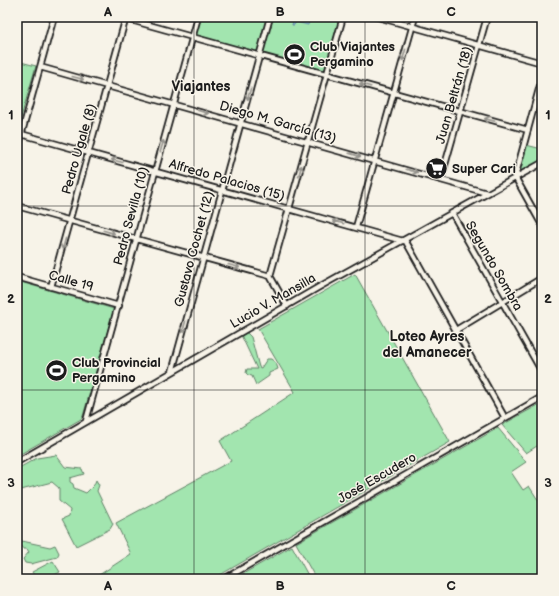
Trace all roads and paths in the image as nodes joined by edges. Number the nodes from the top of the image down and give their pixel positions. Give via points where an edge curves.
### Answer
1 (54, 17) edge
2 (120, 17) edge
3 (198, 17) edge
4 (270, 17) edge
5 (343, 17) edge
6 (378, 17) edge
7 (415, 17) edge
8 (487, 17) edge
9 (126, 18) edge
10 (412, 26) junction
11 (192, 37) junction
12 (480, 45) junction
13 (259, 56) junction
14 (542, 63) edge
15 (40, 68) junction
16 (327, 75) junction
17 (542, 78) edge
18 (108, 86) junction
19 (393, 93) junction
20 (174, 104) junction
21 (460, 112) junction
22 (241, 122) junction
23 (528, 130) junction
24 (21, 134) junction
25 (308, 141) junction
26 (17, 150) edge
27 (89, 153) junction
28 (375, 160) junction
29 (542, 163) edge
30 (155, 171) junction
31 (515, 177) junction
32 (441, 179) junction
33 (222, 190) junction
34 (487, 193) junction
35 (17, 206) edge
36 (289, 208) junction
37 (452, 213) junction
38 (70, 221) junction
39 (542, 225) edge
40 (356, 227) junction
41 (136, 239) junction
42 (404, 240) junction
43 (203, 258) junction
44 (270, 276) junction
45 (17, 277) edge
46 (542, 278) edge
47 (52, 287) junction
48 (502, 302) junction
49 (119, 306) junction
50 (287, 306) junction
51 (456, 330) junction
52 (172, 372) junction
53 (542, 372) edge
54 (542, 397) edge
55 (505, 418) junction
56 (86, 421) junction
57 (17, 462) edge
58 (224, 579) edge

1 - 15 street
2 - 9 street
3 - 11 street, Pedro Sevilla (10)
4 - 13 street, Gustavo Cochet (12)
5 - 16 street
6 - 10 street
7 - 10 street
8 - 12 street, Juan Beltrán (18)
9 - 11 street
9 - 18 street, Pedro Ugale (8)
10 - 12 street
10 -> 19 street
11 - 13 street
11 - 20 street, Pedro Sevilla (10)
12 - 14 street
12 - 21 street, Juan Beltrán (18)
13 - 16 street
13 -> 22 street, Gustavo Cochet (12)
15 -> 18 street, Diego M. García (13)
15 - 24 street
19 -> 16 street
16 - 25 street
17 - 23 street
18 - 20 street, Diego M. García (13)
18 - 27 street, Pedro Ugale (8)
19 - 21 street
19 - 28 street
20 -> 22 street, Diego M. García (13)
30 -> 20 street, Pedro Sevilla (10)
23 -> 21 street
21 - 32 street, Juan Beltrán (18)
22 - 25 street, Diego M. García (13)
22 - 33 street, Gustavo Cochet (12)
23 - 31 street
24 - 26 street
24 - 27 street, Alfredo Palacios (15)
25 -> 28 street, Diego M. García (13)
36 -> 25 street
30 -> 27 street, Alfredo Palacios (15)
27 - 38 street, Pedro Ugale (8)
28 -> 32 street, Diego M. García (13)
28 - 40 street
29 - 31 street, Lucio V. Mansilla
30 - 33 street, Alfredo Palacios (15)
30 - 41 street, Pedro Sevilla (10)
31 - 34 street, Lucio V. Mansilla
31 - 39 street
32 - 34 street, Diego M. García (13)
33 - 36 street, Alfredo Palacios (15)
33 - 43 street, Gustavo Cochet (12)
34 - 37 street, Lucio V. Mansilla
35 - 38 street
40 -> 36 street, Alfredo Palacios (15)
36 - 44 street
37 - 42 street, Lucio V. Mansilla
37 - 48 street, Segundo Sombra
38 -> 41 street
38 -> 47 street, Pedro Ugale (8)
40 - 42 street, Alfredo Palacios (15)
41 - 43 street
41 - 49 street, Pedro Sevilla (10)
42 - 50 street, Lucio V. Mansilla
42 - 51 street
43 -> 44 street
43 -> 52 street, Gustavo Cochet (12)
44 - 50 street
45 - 47 street, Calle 19
46 - 48 street
47 - 49 street, Calle 19
48 - 51 street
48 - 53 street, Segundo Sombra
49 - 56 street, Pedro Sevilla (10)
50 - 52 street, Lucio V. Mansilla
51 - 55 street
52 - 56 street, Lucio V. Mansilla
54 - 55 street, José Escudero
55 - 58 street, José Escudero
56 - 57 street, Lucio V. Mansilla

